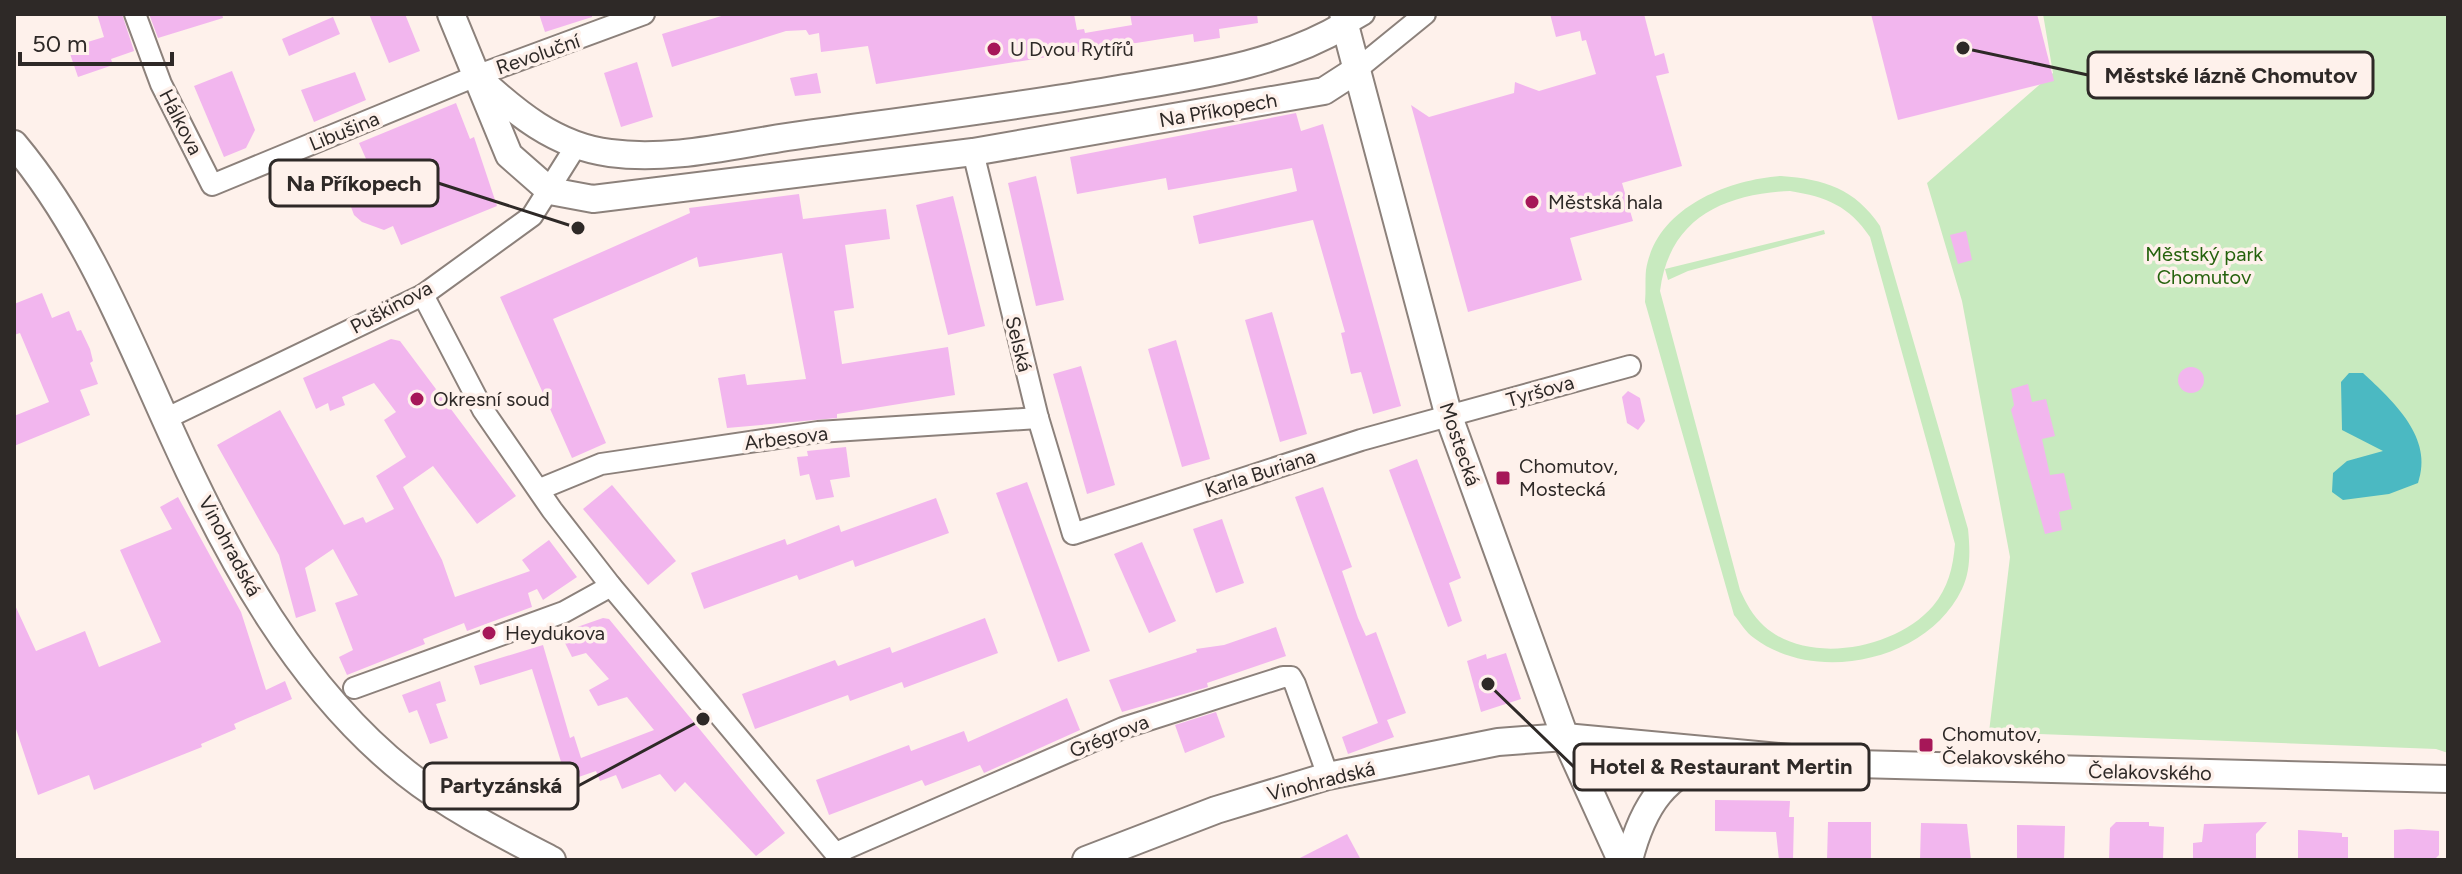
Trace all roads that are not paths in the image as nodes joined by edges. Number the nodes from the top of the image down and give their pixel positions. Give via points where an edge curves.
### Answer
1 (135, 14) edge
2 (451, 14) edge
3 (644, 14) edge
4 (1425, 14) edge
5 (1349, 18) edge
6 (1355, 71) junction
7 (476, 76) junction
8 (14, 144) edge
9 (576, 146) junction
10 (973, 152) junction
11 (212, 185) joint
12 (550, 191) junction
13 (423, 295) junction
14 (1630, 366) dead end
15 (1449, 417) junction
16 (1038, 418) junction
17 (165, 419) junction
18 (540, 489) junction
19 (1073, 534) joint
20 (611, 586) junction
21 (354, 688) dead end
22 (1565, 737) junction
23 (1719, 752) junction
24 (1328, 776) junction
25 (2448, 779) edge
26 (839, 857) edge
27 (552, 860) edge
28 (1086, 860) edge
29 (1621, 860) edge
30 (1629, 860) edge

1 - 11 street, Hálkova via 161,84
2 - 7 street, Na Příkopech
3 - 7 street, Revoluční
4 - 6 street
5 - 6 street, Mostecká
5 - 9 street, Na Příkopech via 1309,46 1277,57 969,114 650,155
6 - 10 street, Na Příkopech via 1324,91
6 - 15 street, Mostecká
7 - 9 street, Na Příkopech via 534,124
7 - 11 street, Libušina
7 - 12 street, Na Příkopech via 509,155
8 - 17 street, Vinohradská via 109,290
9 - 12 street, Puškinova
10 - 12 street, Na Příkopech via 631,197 593,199
10 - 16 street, Selská
12 - 13 street, Puškinova via 508,236
13 - 17 street, Puškinova
13 - 18 street via 483,410
14 - 15 street, Tyršova
15 - 19 street, Karla Buriana via 1361,440
15 - 22 street, Mostecká
16 - 18 street, Arbesova via 818,432 601,464
16 - 19 street, Selská
17 - 27 street, Vinohradská via 261,603 334,702 407,773
18 - 20 street
20 - 21 street via 564,612
20 - 26 street
22 - 23 street, Čelakovského
22 - 24 street, Vinohradská via 1498,742
22 - 29 street, Mostecká
23 - 25 street, Čelakovského via 1856,764
23 - 30 street via 1686,767 1654,797 1638,825
24 - 26 street, Grégrova via 1295,684 1291,677 1283,677 1123,728
24 - 28 street, Vinohradská via 1216,810

